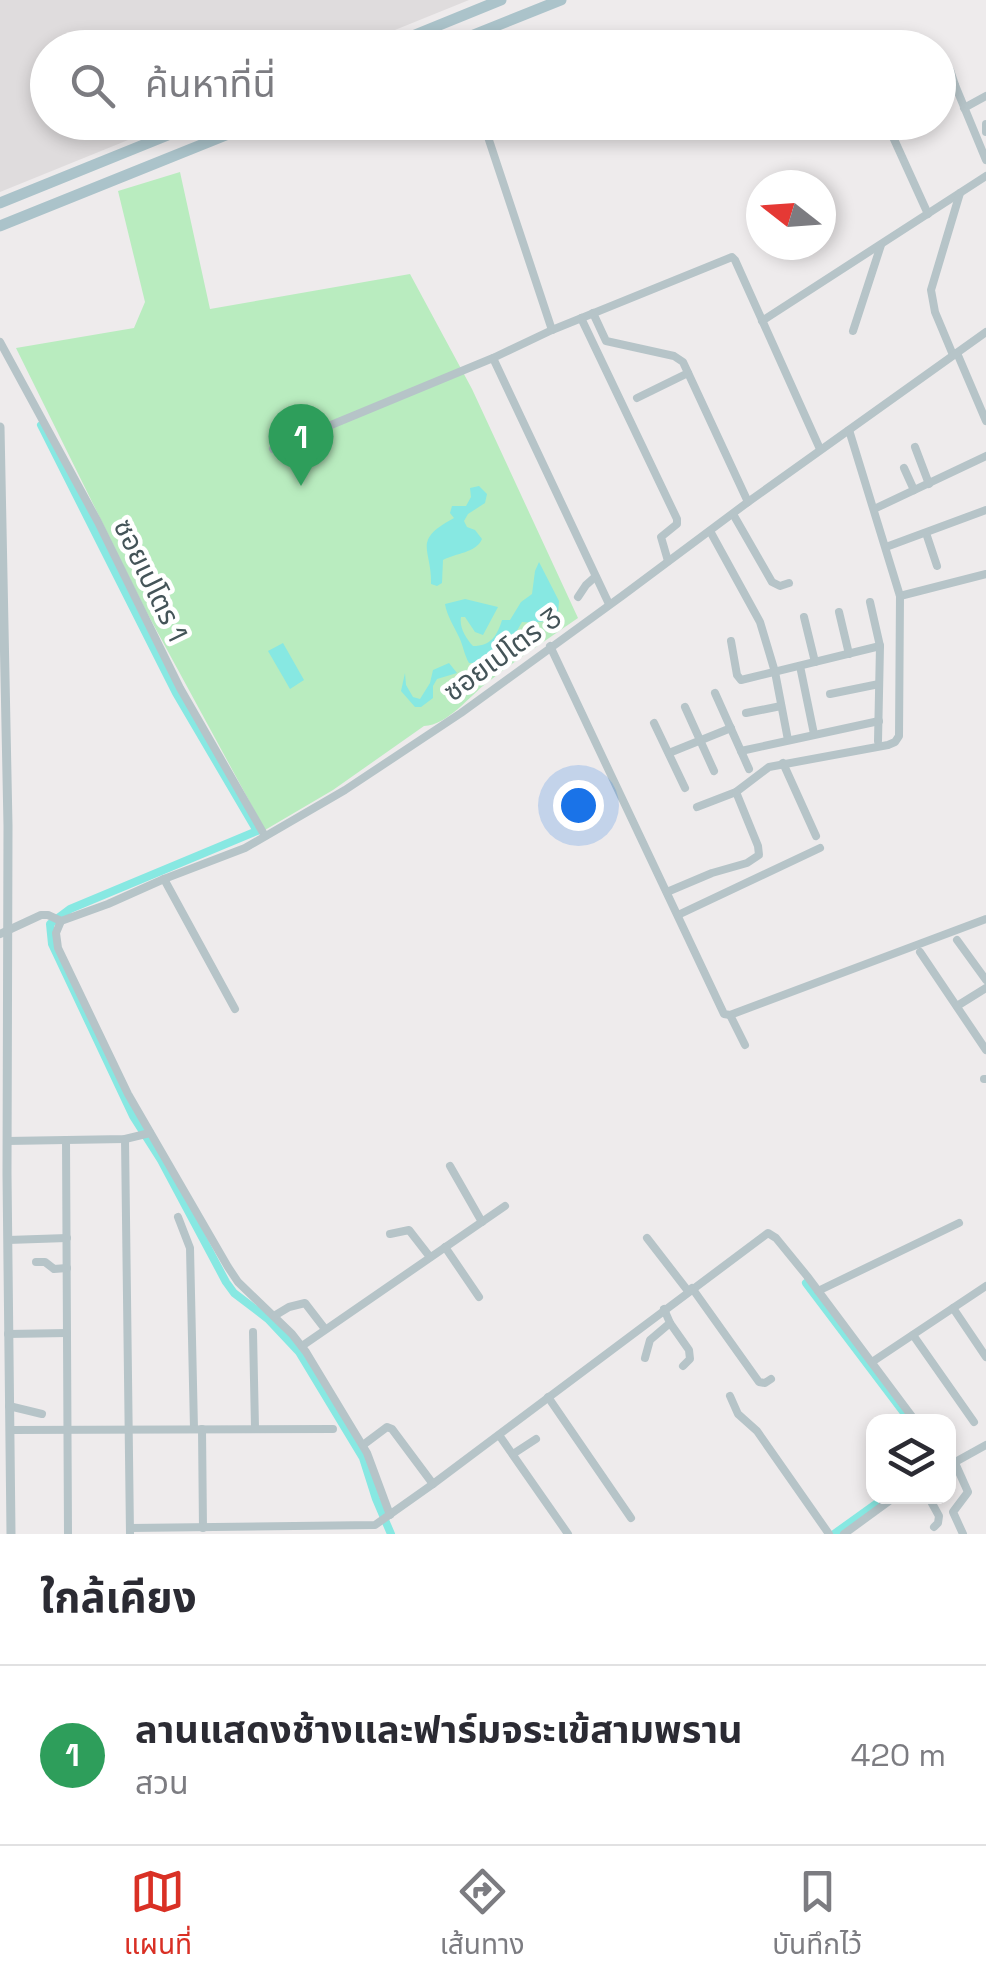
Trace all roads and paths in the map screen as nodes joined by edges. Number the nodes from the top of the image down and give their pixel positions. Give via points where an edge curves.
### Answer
1 (502, 0) edge
2 (560, 0) edge
3 (428, 30) edge
4 (491, 30) edge
5 (956, 88) edge
6 (986, 96) edge
7 (964, 108) junction
8 (986, 124) edge
9 (986, 132) edge
10 (156, 140) edge
11 (213, 140) edge
12 (489, 140) edge
13 (894, 140) edge
14 (986, 160) edge
15 (986, 176) edge
16 (960, 193) junction
17 (0, 203) edge
18 (928, 214) junction
19 (0, 226) edge
20 (881, 245) junction
21 (916, 293) dead end
22 (931, 294) junction
23 (593, 314) junction
24 (582, 318) junction
25 (762, 321) junction
26 (552, 330) junction
27 (852, 331) dead end
28 (986, 332) edge
29 (0, 342) edge
30 (955, 354) junction
31 (493, 358) junction
32 (688, 372) junction
33 (981, 372) dead end
34 (968, 378) junction
35 (637, 398) dead end
36 (986, 422) edge
37 (0, 427) edge
38 (849, 430) junction
39 (915, 447) dead end
40 (273, 449) dead end
41 (820, 450) junction
42 (986, 456) edge
43 (904, 468) dead end
44 (929, 484) junction
45 (914, 490) junction
46 (748, 502) junction
47 (874, 509) junction
48 (986, 510) edge
49 (732, 514) junction
50 (710, 531) junction
51 (926, 533) junction
52 (886, 547) junction
53 (668, 560) junction
54 (938, 566) dead end
55 (986, 574) edge
56 (595, 577) junction
57 (789, 583) dead end
58 (900, 596) junction
59 (578, 597) dead end
60 (870, 602) dead end
61 (609, 604) junction
62 (839, 612) dead end
63 (804, 617) dead end
64 (2, 625) edge
65 (731, 642) dead end
66 (550, 646) junction
67 (880, 646) junction
68 (848, 654) junction
69 (815, 662) junction
70 (800, 666) junction
71 (775, 672) junction
72 (879, 684) junction
73 (716, 693) dead end
74 (830, 694) dead end
75 (781, 706) junction
76 (686, 707) dead end
77 (746, 713) dead end
78 (879, 721) junction
79 (654, 723) dead end
80 (731, 728) junction
81 (814, 734) junction
82 (788, 740) junction
83 (700, 741) junction
84 (878, 742) dead end
85 (740, 751) junction
86 (669, 754) junction
87 (783, 763) junction
88 (749, 769) dead end
89 (714, 770) dead end
90 (685, 788) dead end
91 (736, 792) junction
92 (697, 807) dead end
93 (265, 836) junction
94 (816, 836) dead end
95 (820, 848) dead end
96 (164, 879) junction
97 (667, 892) junction
98 (678, 916) junction
99 (986, 919) edge
100 (59, 920) junction
101 (3, 933) edge
102 (957, 940) dead end
103 (920, 952) dead end
104 (986, 980) edge
105 (986, 988) edge
106 (957, 1006) junction
107 (235, 1009) dead end
108 (730, 1015) junction
109 (745, 1045) dead end
110 (986, 1050) edge
111 (145, 1135) junction
112 (125, 1139) junction
113 (66, 1140) junction
114 (6, 1141) junction
115 (450, 1166) dead end
116 (3, 1204) edge
117 (505, 1206) dead end
118 (178, 1218) dead end
119 (482, 1222) junction
120 (959, 1222) dead end
121 (390, 1234) dead end
122 (66, 1238) junction
123 (647, 1238) dead end
124 (8, 1240) junction
125 (445, 1247) junction
126 (430, 1257) junction
127 (36, 1262) dead end
128 (67, 1268) junction
129 (986, 1286) edge
130 (4, 1288) edge
131 (690, 1289) junction
132 (818, 1291) junction
133 (479, 1298) dead end
134 (954, 1308) junction
135 (664, 1309) junction
136 (274, 1316) junction
137 (4, 1321) edge
138 (670, 1323) junction
139 (325, 1329) junction
140 (67, 1332) junction
141 (253, 1332) dead end
142 (8, 1334) junction
143 (913, 1335) junction
144 (302, 1346) junction
145 (986, 1356) edge
146 (4, 1358) edge
147 (645, 1358) dead end
148 (872, 1362) junction
149 (683, 1366) dead end
150 (771, 1379) dead end
151 (730, 1396) dead end
152 (548, 1397) junction
153 (28, 1410) junction
154 (6, 1411) edge
155 (42, 1414) dead end
156 (910, 1414) edge
157 (974, 1422) dead end
158 (255, 1428) junction
159 (333, 1428) dead end
160 (198, 1429) junction
161 (10, 1430) junction
162 (30, 1430) junction
163 (68, 1430) junction
164 (130, 1430) junction
165 (499, 1435) junction
166 (536, 1439) dead end
167 (362, 1445) junction
168 (986, 1445) edge
169 (512, 1454) junction
170 (956, 1462) edge
171 (956, 1470) edge
172 (432, 1484) junction
173 (885, 1504) edge
174 (932, 1504) edge
175 (389, 1516) junction
176 (631, 1518) dead end
177 (934, 1527) dead end
178 (202, 1528) junction
179 (130, 1531) edge
180 (846, 1533) edge
181 (11, 1534) edge
182 (68, 1534) edge
183 (568, 1534) edge
184 (828, 1534) edge
185 (963, 1534) edge

1 - 3 main road
2 - 4 main road
5 - 7 street
6 - 7 street
7 - 14 street
8 - 9 street
10 - 17 main road
11 - 19 main road
12 - 26 street
13 - 18 street
15 - 16 street
16 - 18 street
16 - 22 street
18 - 20 street
20 - 25 street
20 - 27 street
21 - 22 street
22 - 30 street
23 - 24 street
23 - 25 street via 732,258
23 - 32 street via 606,341 678,358
24 - 26 street
24 - 53 street via 678,520 661,538
25 - 41 street
26 - 31 street
28 - 30 street, ซอยเปโตร 3
29 - 93 street, ซอยเปโตร 1
30 - 34 street
30 - 38 street, ซอยเปโตร 3
31 - 40 street
31 - 56 street
32 - 35 street
32 - 46 street
33 - 34 street
34 - 36 street
37 - 64 street
38 - 41 street, ซอยเปโตร 3
38 - 47 street
39 - 44 street
41 - 46 street, ซอยเปโตร 3
42 - 44 street
43 - 45 street
44 - 45 street
45 - 47 street
46 - 49 street, ซอยเปโตร 3
47 - 52 street
48 - 51 street
49 - 50 street, ซอยเปโตร 3
49 - 57 street via 770,579
50 - 53 street, ซอยเปโตร 3
50 - 71 street via 760,622
51 - 52 street
51 - 54 street
52 - 58 street
53 - 61 street, ซอยเปโตร 3
55 - 58 street
56 - 59 street
56 - 61 street
58 - 87 street via 895,742
60 - 67 street
61 - 66 street, ซอยเปโตร 3
62 - 68 street
63 - 69 street
64 - 101 street via 8,826
65 - 71 street via 739,679
66 - 93 street, ซอยเปโตร 3 via 346,790
66 - 97 street
67 - 68 street
67 - 72 street
68 - 69 street
69 - 70 street
70 - 71 street
70 - 81 street
71 - 75 street
72 - 74 street
72 - 78 street
73 - 80 street
75 - 77 street
75 - 82 street
76 - 83 street
78 - 81 street
78 - 84 street
79 - 86 street
80 - 83 street
80 - 85 street
81 - 82 street
82 - 85 street
83 - 86 street
83 - 89 street
85 - 88 street
86 - 90 street
87 - 91 street
87 - 94 street
91 - 92 street
91 - 97 street via 759,855
93 - 96 street, ซอยเปโตร 3
95 - 98 street
96 - 100 street, ซอยเปโตร 3
96 - 107 street
97 - 98 street
98 - 108 street
99 - 108 street
100 - 101 street via 36,917
100 - 111 street via 58,948
101 - 114 street
102 - 104 street
103 - 106 street
105 - 106 street
106 - 110 street
108 - 109 street
111 - 112 street
111 - 136 street via 228,1268
112 - 113 street
112 - 164 street
113 - 114 street
113 - 122 street
114 - 116 street
115 - 119 street
116 - 124 street
117 - 119 street
118 - 160 street via 190,1248
119 - 125 street
120 - 132 street
121 - 126 street via 410,1230
122 - 124 street
122 - 128 street
123 - 131 street
124 - 130 street
125 - 126 street
125 - 133 street
126 - 139 street
127 - 128 street
128 - 140 street
129 - 134 street
130 - 137 street
131 - 132 street via 768,1233
131 - 135 street
131 - 150 street via 758,1382
132 - 148 street
134 - 143 street
134 - 145 street
135 - 138 street
135 - 152 street
136 - 139 street via 304,1302
136 - 144 street
137 - 142 street
138 - 147 street via 650,1340
138 - 149 street via 690,1352
139 - 144 street
140 - 142 street
140 - 163 street
141 - 158 street
142 - 146 street
143 - 148 street
143 - 157 street
144 - 167 street
146 - 154 street
148 - 156 street
151 - 184 street
152 - 165 street
152 - 176 street
153 - 154 street
153 - 155 street
153 - 162 street
154 - 161 street
158 - 159 street
158 - 160 street
160 - 164 street
160 - 178 street
161 - 162 street
161 - 181 street
162 - 163 street
163 - 164 street
163 - 182 street
164 - 179 street
165 - 169 street
165 - 172 street
166 - 169 street
167 - 172 street via 389,1427
167 - 175 street
168 - 170 street
169 - 183 street
171 - 185 street via 968,1487 953,1512
172 - 175 street
173 - 180 street
174 - 177 street via 939,1516
175 - 178 street via 375,1524
178 - 179 street

